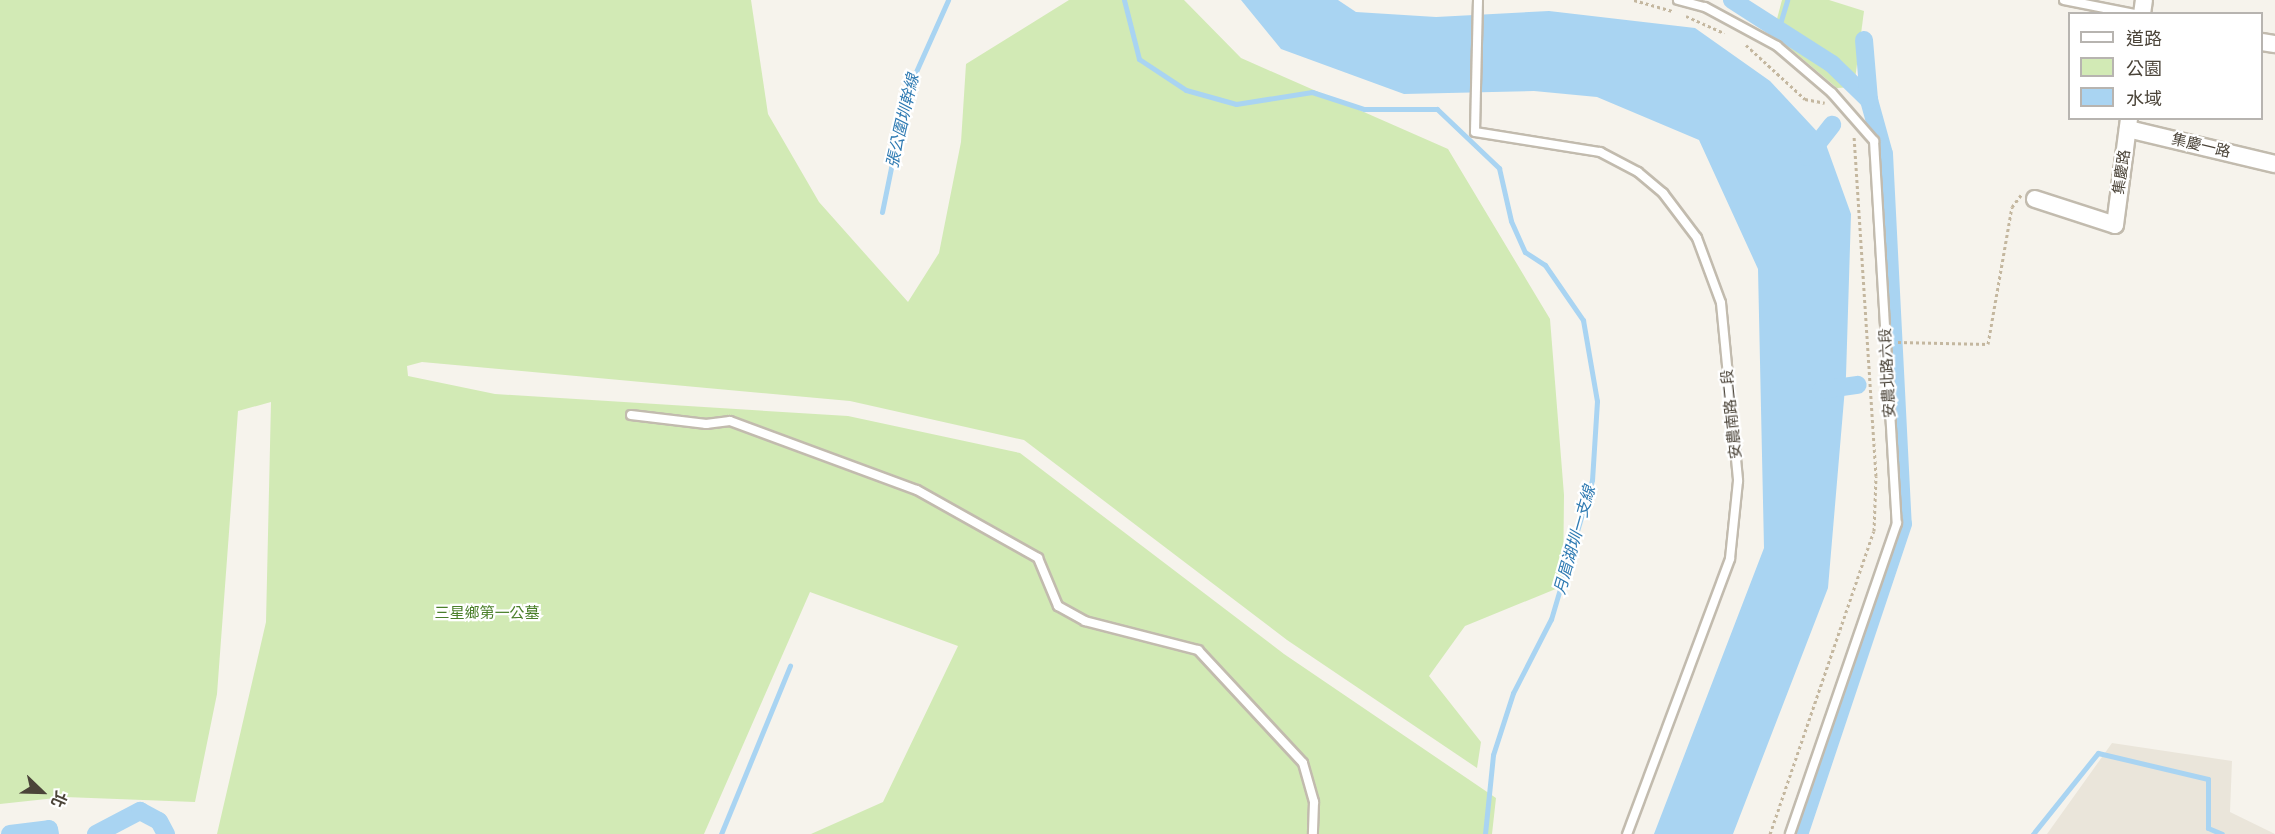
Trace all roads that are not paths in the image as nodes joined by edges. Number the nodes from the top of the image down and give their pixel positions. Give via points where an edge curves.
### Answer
1 (1478, 0) edge
2 (1678, 0) edge
3 (2064, 0) edge
4 (2125, 12) edge
5 (2128, 124) edge
6 (2275, 164) edge
7 (2035, 199) road end
8 (631, 415) dead end
9 (1313, 834) edge
10 (1627, 834) edge
11 (1790, 834) edge

1 - 10 lane, 安農南路二段 via 1474,132 1600,152 1638,172 1663,193 1697,238 1721,303 1738,481 1730,559
2 - 11 lane, 安農北路六段 via 1705,7 1777,46 1842,104 1874,141 1897,523
3 - 4 lane
5 - 6 street, 集慶一路
5 - 7 street, 集慶路 via 2115,225
8 - 9 lane via 706,424 730,421 917,490 1038,558 1058,606 1085,621 1198,650 1303,763 1314,802

